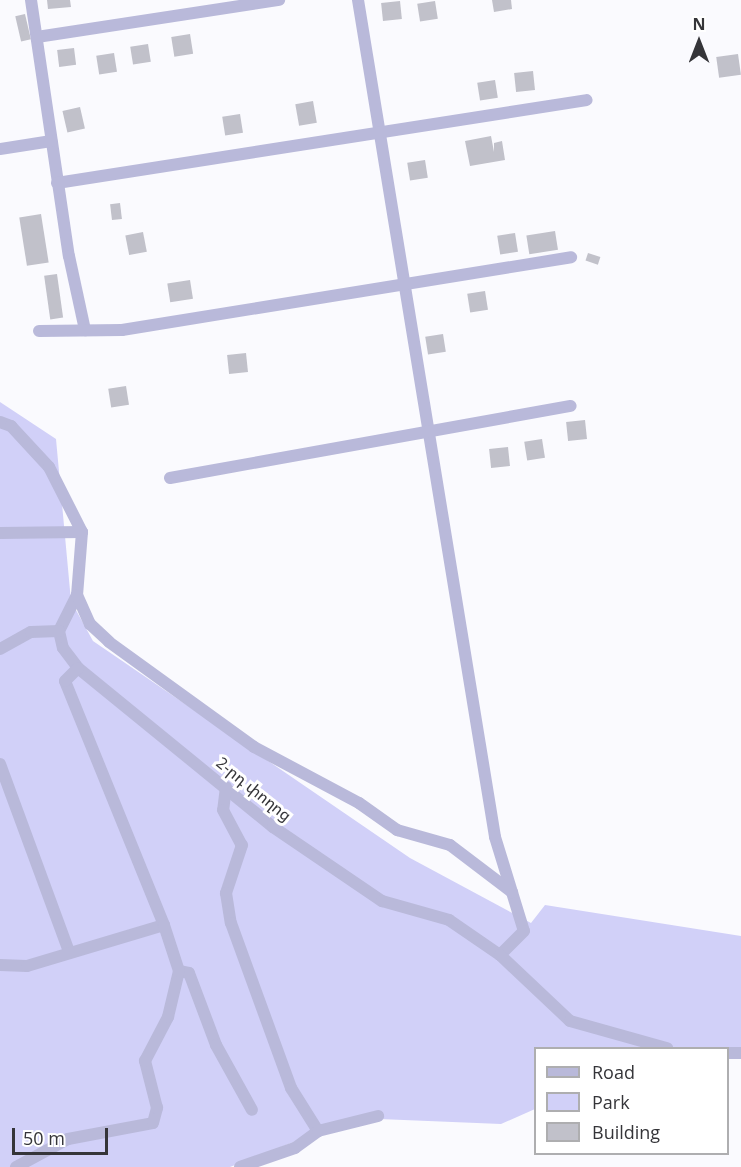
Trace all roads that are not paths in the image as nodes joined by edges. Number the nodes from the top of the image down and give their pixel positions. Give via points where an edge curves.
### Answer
1 (31, 0) edge
2 (279, 0) edge
3 (358, 0) edge
4 (37, 37) junction
5 (587, 100) dead end
6 (380, 136) junction
7 (51, 141) junction
8 (0, 149) edge
9 (57, 183) junction
10 (571, 257) dead end
11 (405, 283) junction
12 (85, 330) junction
13 (39, 331) dead end
14 (571, 406) dead end
15 (0, 422) edge
16 (429, 434) junction
17 (170, 478) dead end
18 (82, 532) junction
19 (0, 533) edge
20 (77, 596) junction
21 (59, 631) junction
22 (0, 649) edge
23 (78, 668) junction
24 (0, 764) edge
25 (226, 787) junction
26 (512, 891) junction
27 (164, 925) junction
28 (69, 952) junction
29 (500, 955) junction
30 (0, 965) edge
31 (179, 971) junction
32 (663, 1047) edge
33 (252, 1110) dead end
34 (378, 1116) dead end
35 (318, 1131) junction
36 (16, 1167) edge
37 (240, 1167) edge

1 - 4 street
2 - 4 street
3 - 6 street
4 - 7 street
5 - 6 street
6 - 9 street
6 - 11 street
7 - 8 street
7 - 9 street
9 - 12 street
10 - 11 street
11 - 12 street via 122,330
11 - 16 street
12 - 13 street
14 - 16 street
15 - 18 street via 11,426 49,467
16 - 17 street
16 - 26 street via 495,837
18 - 19 street
18 - 20 street
20 - 21 street
20 - 26 street via 90,624 109,642 254,747 359,803 397,830 450,845
21 - 22 street via 31,632
21 - 23 street, 2-րդ փողոց via 63,648
23 - 25 street, 2-րդ փողոց
23 - 27 street via 65,681
24 - 28 street
25 - 29 street, 2-րդ փողոց via 273,827 382,901 449,920
25 - 35 street via 223,810 242,845 226,893 231,922 291,1088
26 - 29 street via 524,931
27 - 28 street
27 - 31 street
28 - 30 street via 27,966
29 - 32 street, 2-րդ փողոց via 570,1021
31 - 33 street via 189,973 216,1045
31 - 36 street via 168,1017 146,1061 157,1108 153,1123 68,1139
34 - 35 street
35 - 37 street via 295,1148

